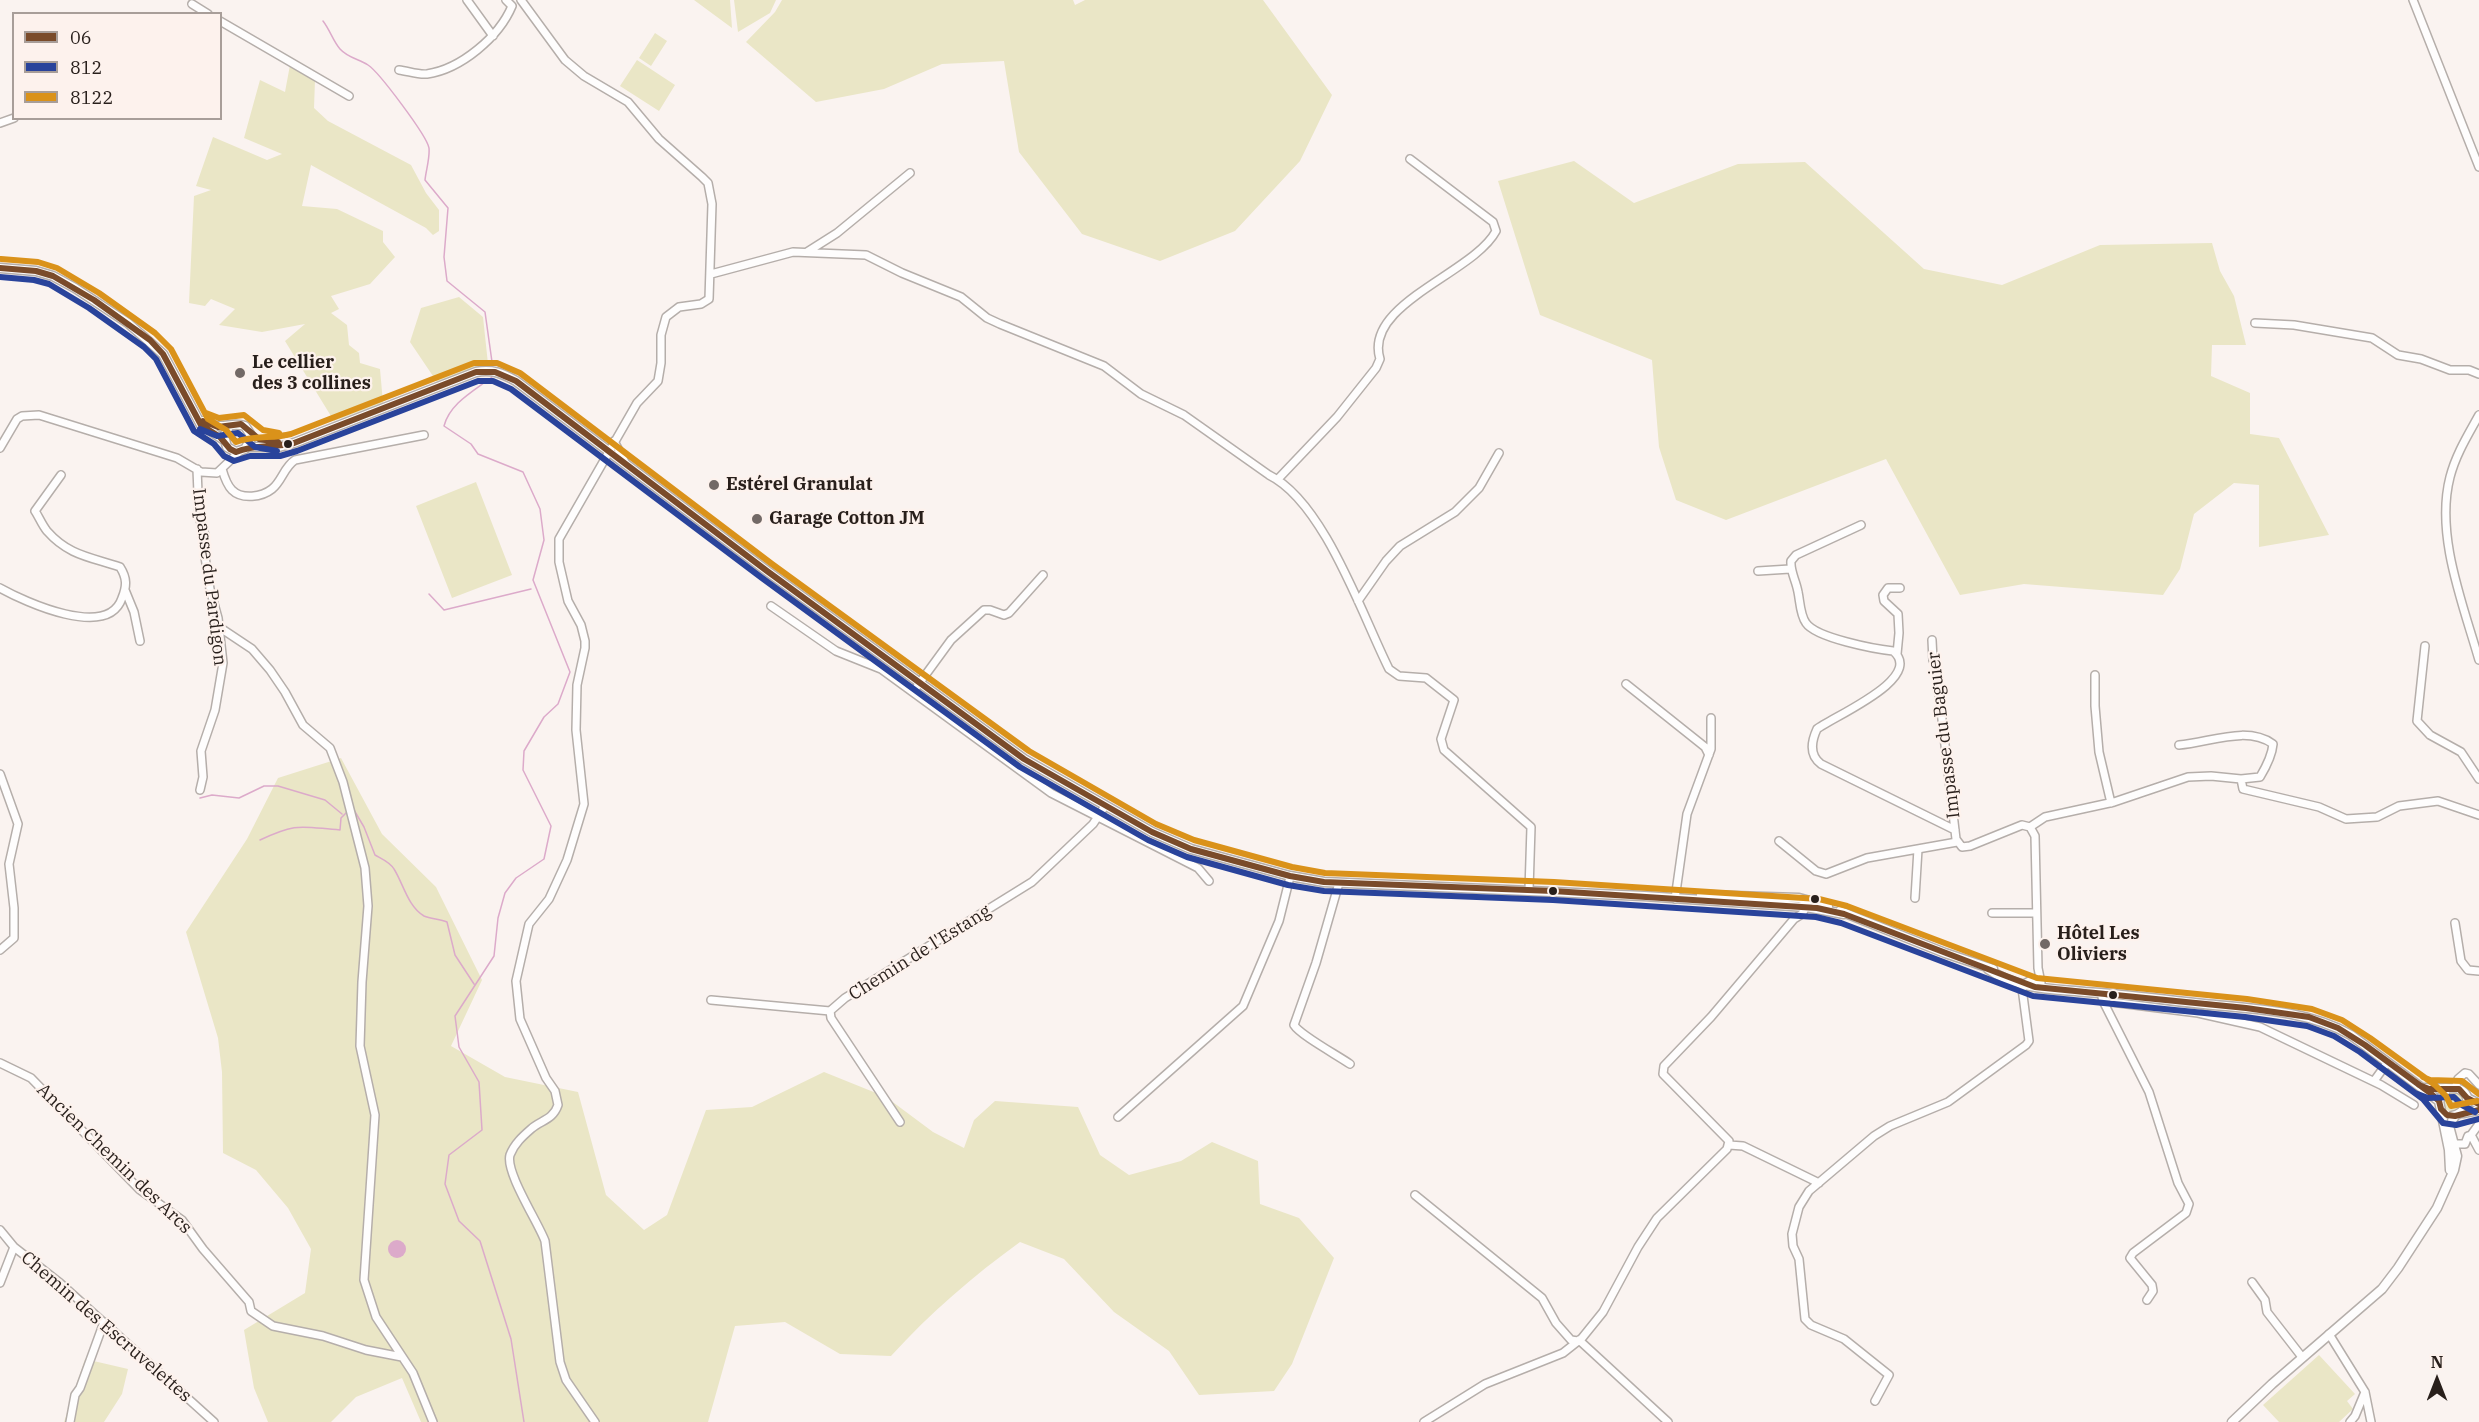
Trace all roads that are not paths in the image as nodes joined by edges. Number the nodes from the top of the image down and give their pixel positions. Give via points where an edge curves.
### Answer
1 (466, 0) edge
2 (507, 0) edge
3 (520, 0) edge
4 (2413, 0) edge
5 (193, 2) edge
6 (206, 12) edge
7 (222, 22) edge
8 (493, 36) junction
9 (399, 70) dead end
10 (349, 96) dead end
11 (1410, 159) dead end
12 (2479, 167) edge
13 (910, 173) dead end
14 (806, 252) junction
15 (0, 268) edge
16 (711, 274) junction
17 (2255, 323) dead end
18 (2479, 374) edge
19 (194, 412) junction
20 (2479, 415) edge
21 (229, 427) junction
22 (251, 434) junction
23 (424, 435) dead end
24 (306, 438) junction
25 (614, 441) junction
26 (225, 443) junction
27 (0, 448) edge
28 (244, 449) junction
29 (608, 450) junction
30 (1499, 453) dead end
31 (626, 464) junction
32 (224, 467) junction
33 (197, 469) junction
34 (61, 475) dead end
35 (1278, 479) junction
36 (1861, 525) dead end
37 (1790, 569) junction
38 (1758, 571) dead end
39 (1043, 575) dead end
40 (0, 588) edge
41 (1900, 588) dead end
42 (125, 590) junction
43 (1358, 601) junction
44 (771, 606) dead end
45 (219, 627) junction
46 (1932, 640) dead end
47 (140, 641) dead end
48 (2425, 646) dead end
49 (1897, 654) junction
50 (2479, 660) edge
51 (2095, 675) dead end
52 (920, 684) junction
53 (1626, 684) dead end
54 (913, 692) junction
55 (1711, 718) dead end
56 (2179, 745) dead end
57 (1709, 754) junction
58 (0, 774) edge
59 (2241, 779) junction
60 (2479, 779) edge
61 (200, 790) dead end
62 (3, 797) edge
63 (2111, 803) junction
64 (1105, 806) junction
65 (2479, 815) edge
66 (1098, 817) junction
67 (2030, 827) junction
68 (1955, 830) junction
69 (1779, 841) dead end
70 (1957, 842) junction
71 (1918, 849) junction
72 (1290, 877) junction
73 (1209, 881) dead end
74 (1339, 883) junction
75 (1529, 890) junction
76 (1675, 897) junction
77 (1915, 898) dead end
78 (1827, 906) junction
79 (1806, 907) junction
80 (1992, 913) dead end
81 (2036, 913) junction
82 (1844, 914) junction
83 (2455, 923) dead end
84 (0, 950) edge
85 (1988, 969) junction
86 (2479, 971) edge
87 (2033, 984) junction
88 (2102, 997) junction
89 (711, 1000) dead end
90 (2258, 1010) junction
91 (830, 1011) junction
92 (2254, 1026) junction
93 (0, 1063) edge
94 (2387, 1063) junction
95 (1350, 1064) dead end
96 (2373, 1081) junction
97 (2479, 1085) edge
98 (2424, 1088) junction
99 (2450, 1089) junction
100 (2467, 1098) junction
101 (2479, 1104) edge
102 (2414, 1105) dead end
103 (2440, 1105) junction
104 (2479, 1110) edge
105 (2459, 1114) junction
106 (1118, 1116) dead end
107 (900, 1122) dead end
108 (2479, 1124) edge
109 (2444, 1133) junction
110 (2471, 1135) junction
111 (1729, 1145) junction
112 (2455, 1145) junction
113 (2479, 1150) edge
114 (2451, 1178) junction
115 (1818, 1183) junction
116 (1415, 1195) dead end
117 (0, 1230) edge
118 (14, 1247) junction
119 (2252, 1282) dead end
120 (0, 1283) edge
121 (2146, 1300) dead end
122 (104, 1322) junction
123 (2329, 1334) junction
124 (1579, 1341) junction
125 (402, 1357) junction
126 (2302, 1357) junction
127 (2365, 1392) junction
128 (1875, 1401) dead end
129 (70, 1422) edge
130 (214, 1422) edge
131 (433, 1422) edge
132 (596, 1422) edge
133 (1424, 1422) edge
134 (1668, 1422) edge
135 (2232, 1422) edge
136 (2349, 1422) edge
137 (2371, 1422) edge

1 - 8 street
2 - 8 street via 512,6
3 - 16 street via 565,60 628,102 659,139 708,183 712,204
4 - 12 street
5 - 6 street
7 - 10 street
8 - 9 street via 480,49 442,69 425,74
11 - 35 street via 1493,222 1496,231 1467,261 1400,309 1384,327 1376,368
13 - 14 street via 837,233
14 - 16 street
14 - 35 street via 866,255 961,297 987,318 1104,366 1141,394 1184,415
15 - 19 main road via 53,276 128,323 163,354
16 - 25 street via 706,302 679,307 666,317 660,335 658,381 637,403
17 - 18 street via 2372,338 2398,355
19 - 21 main road via 211,425
19 - 26 main road via 201,424
20 - 50 street via 2453,469 2445,515 2450,557
21 - 22 main road via 241,424
21 - 26 main road
22 - 24 main road via 268,441
22 - 28 main road
23 - 32 street via 295,460 273,488 253,496 231,489
24 - 28 main road via 286,446
24 - 29 main road via 476,372 492,371 516,381
25 - 29 street
25 - 31 street
26 - 28 main road via 233,451
26 - 32 street via 228,457
27 - 33 street via 17,419 39,415 177,458
28 - 32 street
29 - 31 main road
29 - 132 street via 561,533 558,548 568,601 585,641 577,685 576,730 582,817 549,899 529,924 516,981 520,1019 558,1105 550,1118 534,1126 516,1145 509,1161 545,1241 560,1362 566,1380
30 - 43 street via 1479,488 1455,512 1401,546
31 - 52 main road
32 - 33 street via 211,474
33 - 45 street, Impasse du Pardigon via 199,517
34 - 42 street via 35,510 41,522 66,548 82,557 120,567 126,576
35 - 43 street via 1314,519
36 - 37 street via 1796,555
37 - 38 street
37 - 49 street via 1806,624 1857,646
39 - 52 street via 1009,613 984,610 951,640
40 - 42 street via 42,609 89,616 110,613 121,603
41 - 49 street via 1888,588 1884,596 1884,601 1898,614
42 - 47 street
43 - 75 street via 1394,674 1426,678 1454,700 1441,739 1444,750 1531,827
44 - 54 street via 836,651 881,669
45 - 61 street, Impasse du Pardigon via 223,663 215,710 201,751
45 - 125 street via 252,649 285,692 303,725 330,748 365,868 368,906 360,1046 375,1114 364,1280 376,1317
46 - 68 street, Impasse du Baguier
48 - 60 street via 2417,721 2430,735 2461,752
49 - 68 street via 1899,668 1887,687 1817,729 1812,738 1813,754 1821,764
51 - 63 street via 2099,752
52 - 54 street
52 - 64 main road via 1024,759
53 - 57 street
54 - 66 street via 1051,793
55 - 57 street
56 - 59 street via 2249,735 2273,744 2260,777
57 - 76 street via 1687,814
58 - 62 street
59 - 63 street via 2188,777
59 - 65 street via 2243,789 2319,807 2346,819 2377,817 2399,806 2438,801
62 - 84 street via 18,824 9,864 14,938
63 - 67 street via 2045,817
64 - 66 street, Chemin de l'Estang
64 - 72 main road via 1191,849
66 - 73 street via 1198,868
66 - 91 street, Chemin de l'Estang via 1032,882
67 - 70 street via 2022,825 1966,847
67 - 81 street via 2035,836
68 - 70 street, Impasse du Baguier
69 - 71 street via 1816,872 1826,874 1868,858
70 - 71 street
71 - 77 street
72 - 74 main road
72 - 106 street via 1279,921 1243,1006
74 - 75 main road
74 - 95 street via 1294,1025 1298,1033
75 - 76 main road
76 - 78 main road via 1792,897
76 - 79 main road
78 - 79 street
78 - 82 main road
79 - 82 main road
79 - 111 street via 1664,1066 1663,1074
80 - 81 street
81 - 87 street via 2038,968
82 - 85 main road
83 - 86 street via 2460,961 2468,970
85 - 87 main road
85 - 87 main road
87 - 88 main road
87 - 115 street via 2022,988 2029,1041 2026,1045 1948,1102 1874,1136
88 - 90 main road
88 - 92 street
88 - 121 street via 2150,1092 2178,1182 2189,1204 2186,1213 2130,1258 2152,1285 2153,1291
89 - 91 street
90 - 92 street
90 - 94 main road via 2309,1017 2338,1028
91 - 107 street, Chemin de l'Estang
92 - 96 street
93 - 125 street, Ancien Chemin des Arcs via 31,1078 140,1190 182,1220 249,1302 251,1311 273,1326 291,1332 323,1336
94 - 96 street
94 - 98 main road
96 - 102 street
97 - 99 street via 2465,1073
98 - 99 main road
98 - 103 main road
99 - 100 main road via 2462,1091
99 - 103 main road
100 - 101 main road
100 - 105 main road via 2467,1106
103 - 105 main road via 2447,1115
103 - 109 main road
104 - 105 main road
105 - 112 main road via 2449,1126
108 - 110 street
109 - 112 street
109 - 114 main road
110 - 112 street via 2465,1143
110 - 113 street
111 - 115 street via 1743,1146
111 - 124 street via 1657,1218 1603,1312
112 - 114 main road via 2457,1156
114 - 123 main road via 2437,1208 2382,1289
115 - 128 street via 1799,1207 1792,1234 1803,1290 1803,1314 1811,1325 1844,1339 1889,1375
116 - 124 street via 1542,1298 1556,1323 1571,1340
117 - 118 street, Chemin des Escruvelettes
118 - 120 street
118 - 122 street, Chemin des Escruvelettes
119 - 126 street via 2265,1300 2267,1312
122 - 129 street via 75,1395
122 - 130 street, Chemin des Escruvelettes
123 - 126 main road
123 - 127 street
124 - 133 street via 1563,1353 1485,1384
124 - 134 street
125 - 131 street via 425,1397
126 - 135 main road
127 - 136 street
127 - 137 street

